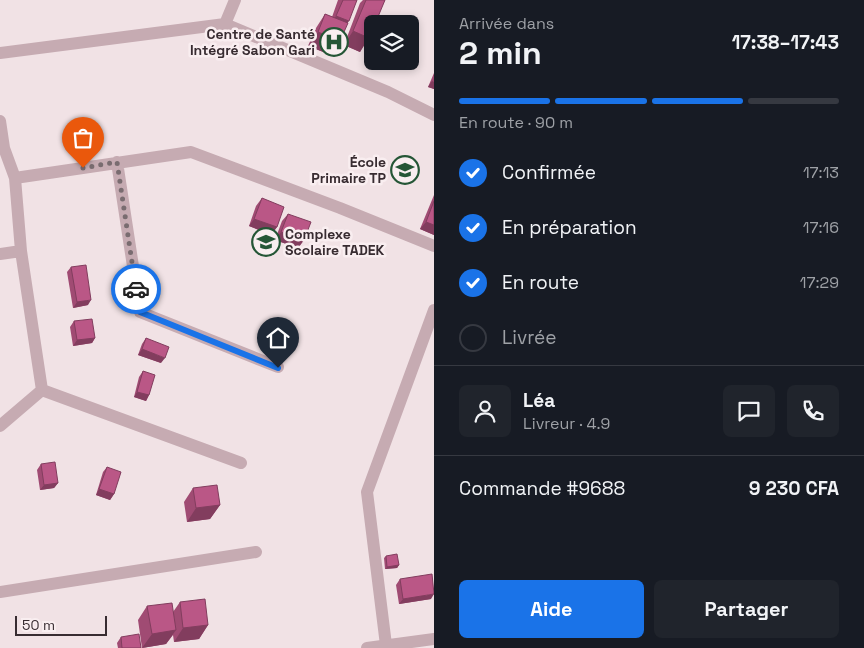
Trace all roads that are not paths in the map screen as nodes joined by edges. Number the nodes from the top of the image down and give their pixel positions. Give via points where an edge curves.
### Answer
1 (235, 0) edge
2 (226, 24) junction
3 (0, 53) edge
4 (434, 115) edge
5 (0, 121) edge
6 (2, 149) edge
7 (117, 162) junction
8 (15, 178) junction
9 (434, 246) edge
10 (21, 251) junction
11 (0, 254) edge
12 (434, 310) edge
13 (278, 368) dead end
14 (42, 390) junction
15 (0, 426) edge
16 (241, 462) dead end
17 (256, 552) dead end
18 (0, 592) edge
19 (434, 639) edge
20 (386, 645) junction
21 (367, 648) edge

1 - 2 street
2 - 3 street
2 - 4 street via 388,92
5 - 6 street
6 - 8 street
7 - 8 street
7 - 9 street via 190,152
7 - 13 street via 140,312
8 - 10 street
10 - 11 street
10 - 14 street
12 - 20 street via 367,492
14 - 15 street
14 - 16 street
17 - 18 street
19 - 20 street
20 - 21 street

